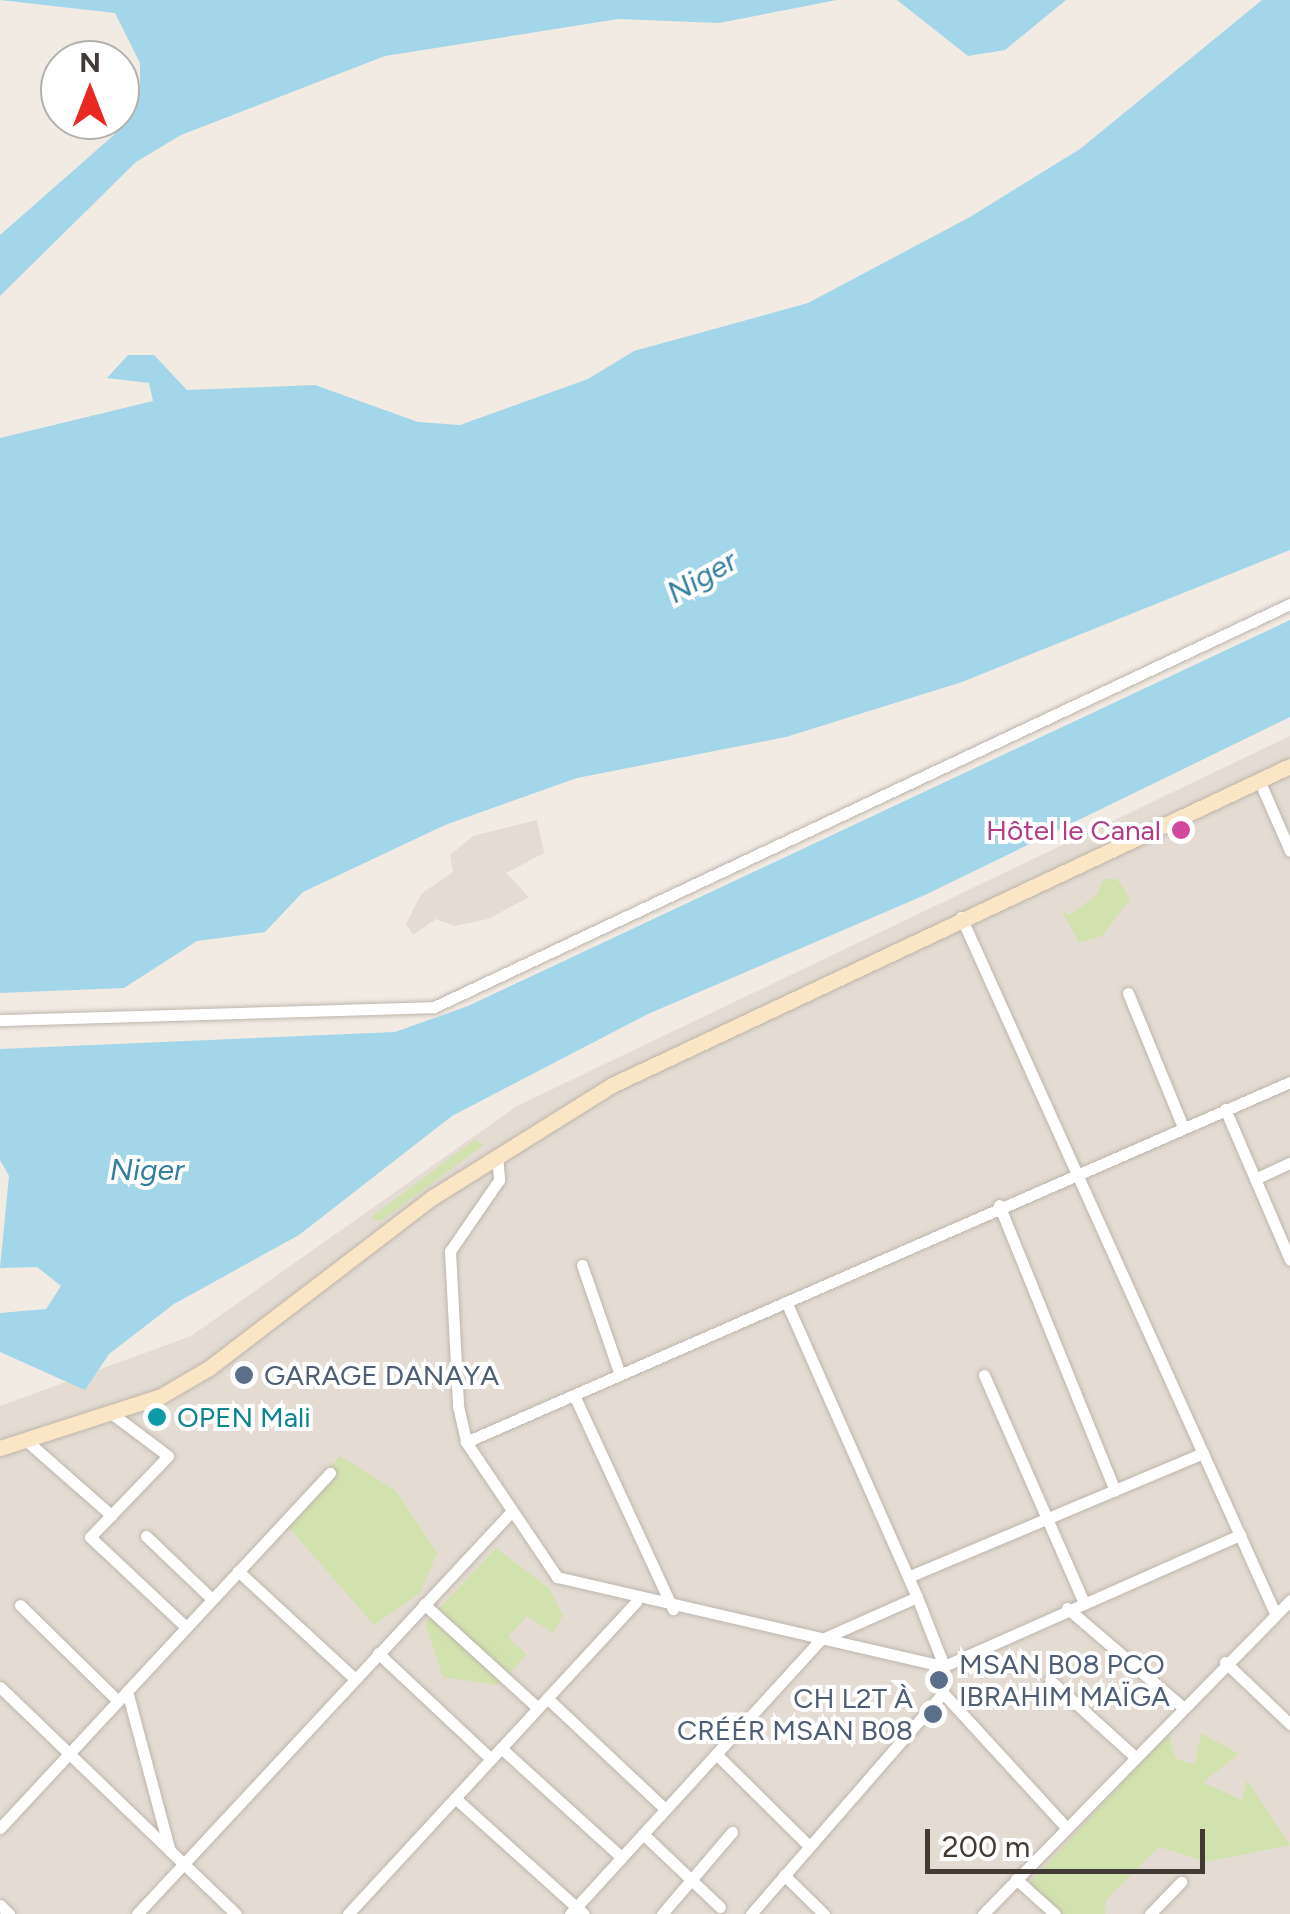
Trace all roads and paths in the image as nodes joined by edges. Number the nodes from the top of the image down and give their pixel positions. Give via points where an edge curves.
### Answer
1 (1290, 604) edge
2 (1290, 766) edge
3 (1259, 780) junction
4 (1290, 851) edge
5 (961, 917) junction
6 (1128, 993) dead end
7 (0, 1020) edge
8 (1290, 1082) edge
9 (1225, 1109) junction
10 (1183, 1126) junction
11 (496, 1154) junction
12 (1290, 1163) edge
13 (1076, 1172) junction
14 (1255, 1179) junction
15 (999, 1205) junction
16 (1290, 1260) edge
17 (582, 1264) dead end
18 (786, 1302) junction
19 (620, 1374) junction
20 (984, 1375) dead end
21 (574, 1394) junction
22 (112, 1413) junction
23 (28, 1442) junction
24 (466, 1442) junction
25 (0, 1448) edge
26 (1203, 1454) junction
27 (330, 1472) dead end
28 (1116, 1490) junction
29 (512, 1511) junction
30 (111, 1515) junction
31 (1048, 1518) junction
32 (1240, 1535) junction
33 (146, 1536) dead end
34 (238, 1571) junction
35 (908, 1577) junction
36 (917, 1596) junction
37 (212, 1599) junction
38 (1290, 1600) edge
39 (1084, 1601) junction
40 (636, 1602) junction
41 (424, 1604) junction
42 (20, 1605) dead end
43 (1067, 1608) junction
44 (673, 1609) junction
45 (1275, 1614) junction
46 (186, 1627) junction
47 (820, 1640) junction
48 (378, 1653) junction
49 (1225, 1662) junction
50 (944, 1666) junction
51 (354, 1678) junction
52 (1050, 1680) dead end
53 (0, 1687) edge
54 (944, 1693) junction
55 (122, 1696) junction
56 (542, 1703) junction
57 (1180, 1706) junction
58 (1290, 1724) edge
59 (501, 1748) junction
60 (68, 1754) junction
61 (716, 1754) junction
62 (1133, 1755) junction
63 (491, 1759) junction
64 (455, 1798) junction
65 (665, 1810) junction
66 (1064, 1824) junction
67 (0, 1828) edge
68 (732, 1832) dead end
69 (643, 1834) junction
70 (810, 1846) junction
71 (622, 1857) junction
72 (177, 1860) junction
73 (784, 1875) junction
74 (691, 1879) junction
75 (1016, 1879) junction
76 (1181, 1882) dead end
77 (0, 1905) edge
78 (720, 1906) dead end
79 (576, 1912) edge
80 (10, 1914) edge
81 (136, 1914) edge
82 (236, 1914) edge
83 (348, 1914) edge
84 (662, 1914) edge
85 (751, 1914) edge
86 (824, 1914) edge
87 (983, 1914) edge
88 (1055, 1914) edge
89 (1150, 1914) edge

1 - 7 street via 434,1007
2 - 3 main road
3 - 4 street
3 - 5 main road
5 - 11 main road via 612,1084
5 - 13 street
6 - 10 street
8 - 9 street
9 - 10 street
9 - 14 street
10 - 13 street
11 - 22 main road via 210,1368
11 - 24 street via 499,1180 450,1250 452,1350
12 - 14 street
13 - 15 street
13 - 26 street
14 - 16 street
15 - 18 street
15 - 28 street
17 - 19 street
18 - 19 street
18 - 35 street
19 - 21 street
20 - 31 street
21 - 24 street
21 - 44 street
22 - 23 main road
22 - 30 street via 168,1456
23 - 25 main road
23 - 30 street
24 - 29 street
26 - 28 street
26 - 32 street
27 - 34 street
28 - 31 street
29 - 40 street via 557,1577
29 - 41 street
30 - 46 street via 90,1537
31 - 35 street
31 - 39 street
32 - 39 street
32 - 45 street
33 - 37 street
34 - 37 street
34 - 51 street
35 - 36 street
36 - 47 street
36 - 50 street
37 - 46 street
38 - 45 street
39 - 43 street
40 - 44 street
40 - 56 street
41 - 48 street
41 - 56 street
42 - 55 street
43 - 50 street
43 - 57 street
44 - 47 street
45 - 49 street
46 - 55 street
47 - 50 street
47 - 61 street
48 - 51 street
48 - 63 street
49 - 57 street
49 - 58 street
50 - 54 street
51 - 72 street
52 - 62 street
53 - 60 street
54 - 66 street
54 - 70 street
55 - 60 street
55 - 72 street
56 - 59 street
56 - 65 street
57 - 62 street
59 - 63 street
59 - 71 street
60 - 67 street
60 - 72 street
61 - 65 street
61 - 70 street
62 - 66 street
63 - 64 street
64 - 79 street
64 - 83 street
65 - 69 street
66 - 75 street
68 - 74 street
69 - 71 street
69 - 74 street
70 - 73 street
71 - 79 street
72 - 81 street
72 - 82 street
73 - 85 street
73 - 86 street
74 - 78 street
74 - 84 street
75 - 87 street
75 - 88 street
76 - 89 street
77 - 80 street

